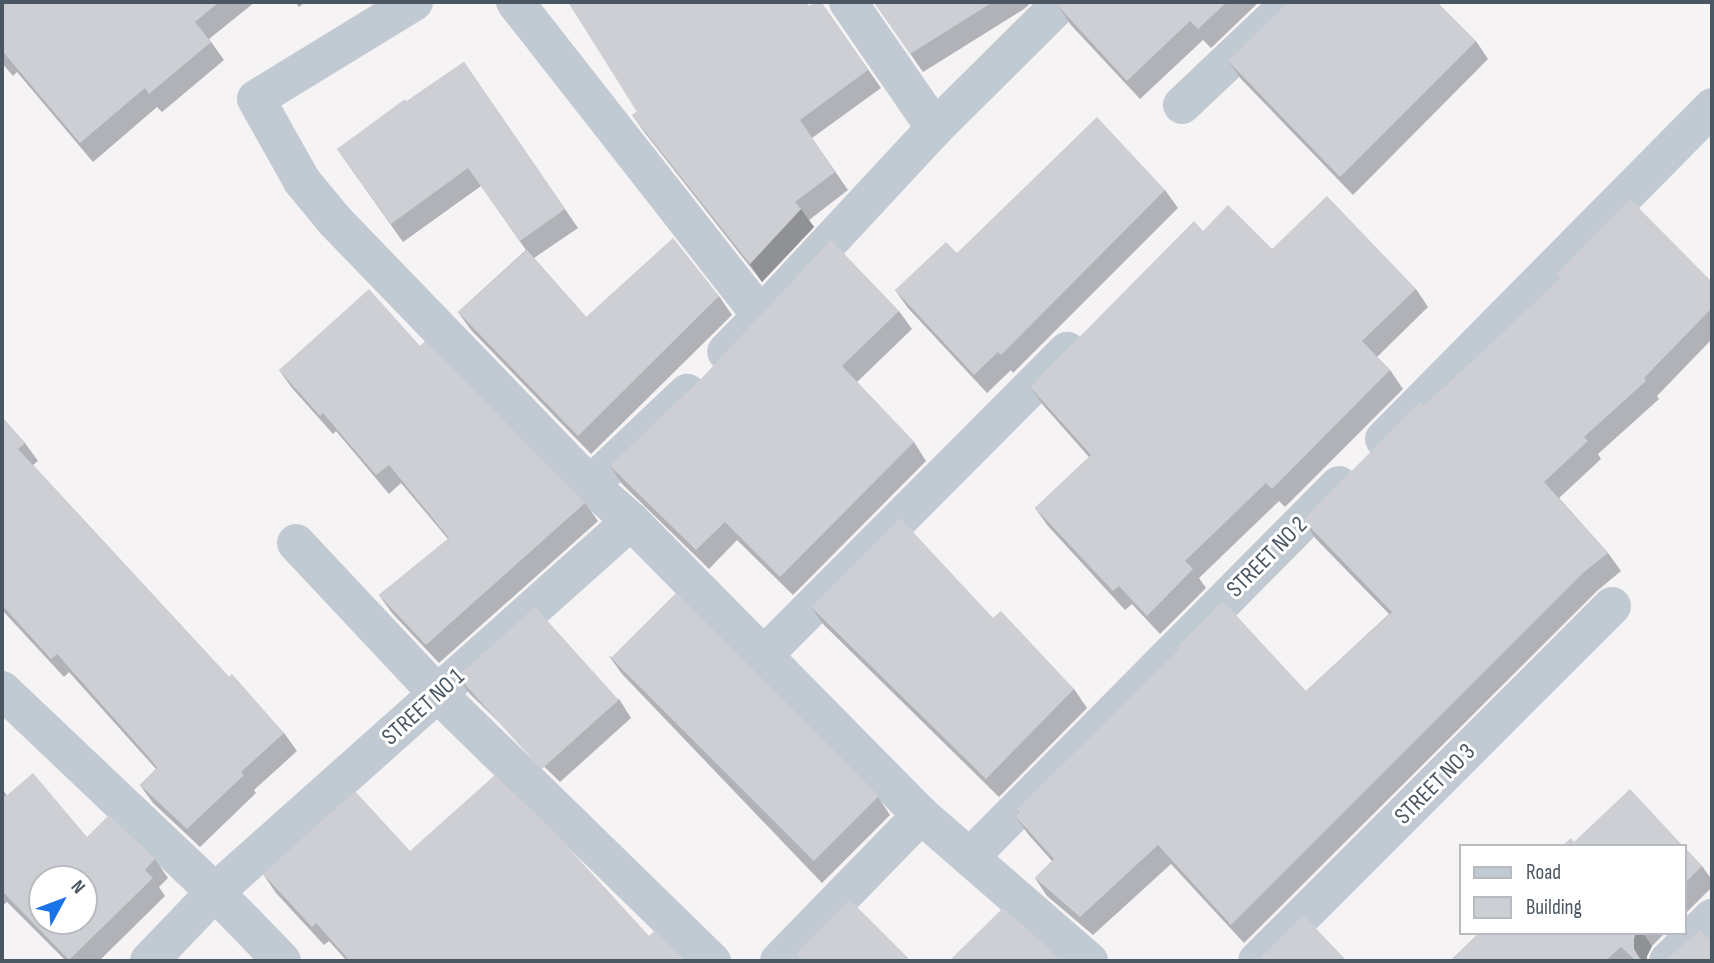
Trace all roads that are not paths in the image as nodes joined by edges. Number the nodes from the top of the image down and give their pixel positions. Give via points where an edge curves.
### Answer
1 (414, 2) edge
2 (516, 2) edge
3 (848, 2) edge
4 (1062, 2) edge
5 (1291, 2) edge
6 (1182, 105) dead end
7 (1712, 107) edge
8 (935, 128) junction
9 (761, 316) junction
10 (1094, 323) edge
11 (590, 485) junction
12 (631, 521) junction
13 (296, 543) dead end
14 (1612, 606) dead end
15 (763, 656) junction
16 (2, 690) edge
17 (438, 694) junction
18 (921, 815) junction
19 (970, 857) junction
20 (215, 892) junction
21 (1712, 918) edge
22 (149, 961) edge
23 (282, 961) edge
24 (712, 961) edge
25 (779, 961) edge
26 (1089, 961) edge
27 (1257, 961) edge
28 (1668, 961) edge

1 - 11 street via 256,99 302,181 335,221
2 - 9 street
3 - 8 street
4 - 8 street
5 - 6 street
7 - 19 street, STREET NO 2
8 - 9 street
9 - 11 street
10 - 15 street
11 - 12 street
12 - 15 street
12 - 17 street, STREET NO 1
13 - 17 street
14 - 27 street, STREET NO 3
15 - 18 street
16 - 20 street
17 - 20 street, STREET NO 1
17 - 24 street
18 - 19 street
18 - 25 street
19 - 26 street
20 - 22 street, STREET NO 1
20 - 23 street
21 - 28 street

